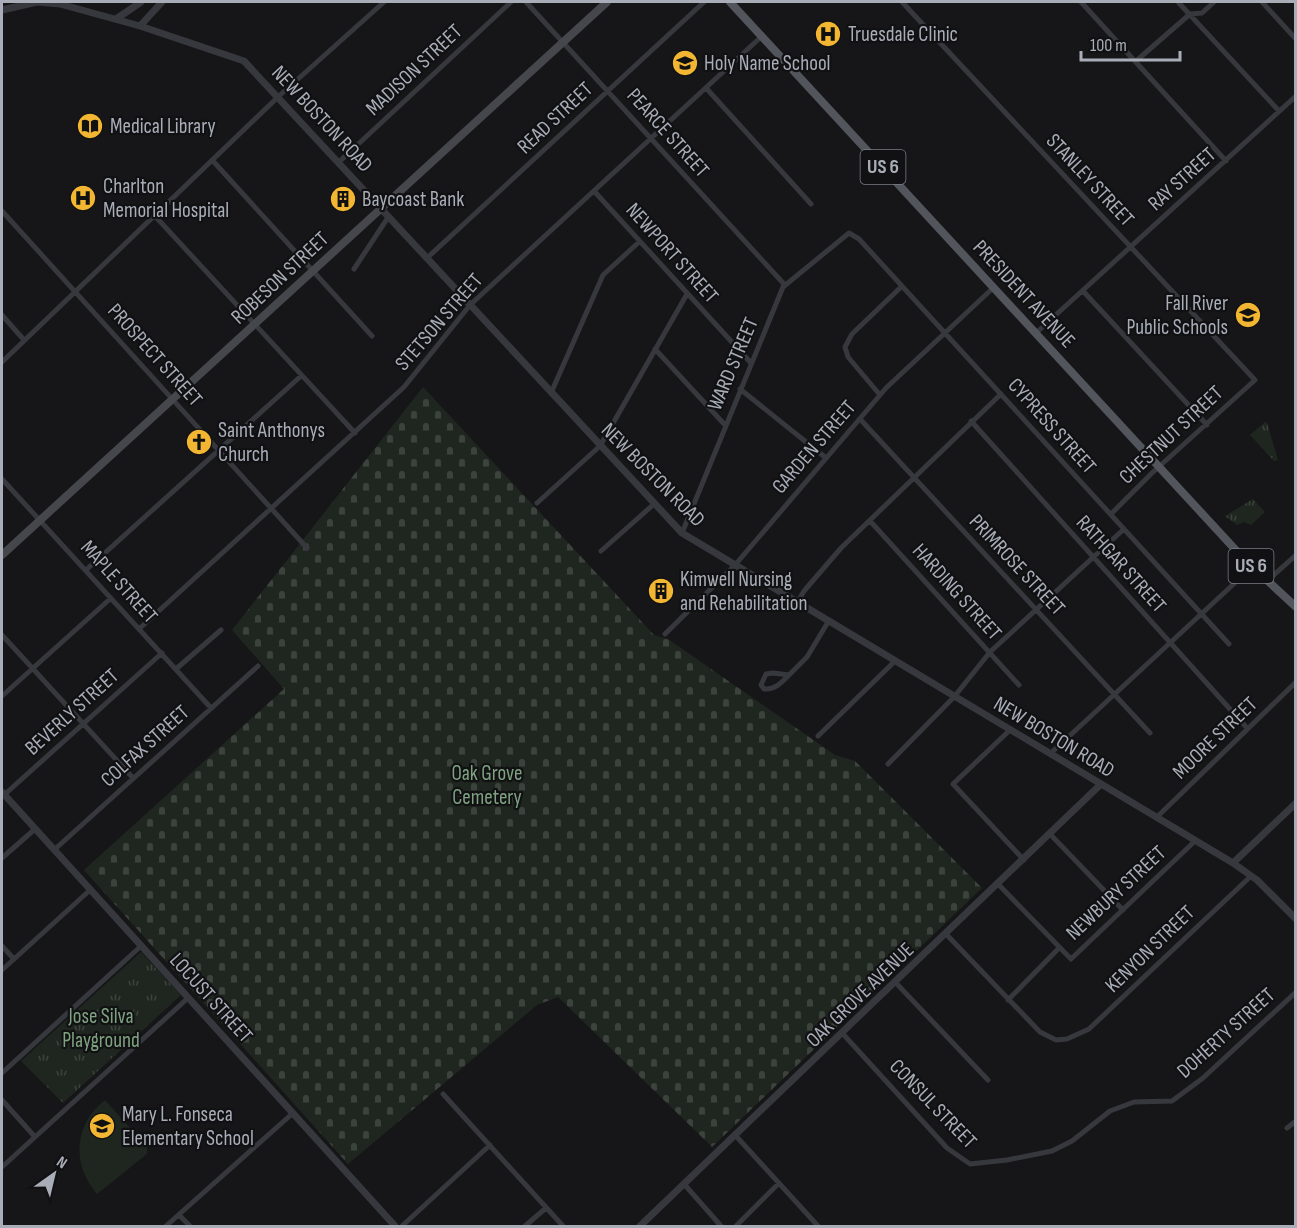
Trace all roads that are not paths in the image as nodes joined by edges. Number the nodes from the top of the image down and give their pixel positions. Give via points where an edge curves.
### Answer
1 (31, 2) edge
2 (141, 2) edge
3 (162, 2) edge
4 (384, 2) edge
5 (511, 2) edge
6 (526, 2) edge
7 (607, 2) edge
8 (704, 2) edge
9 (730, 2) edge
10 (902, 2) edge
11 (1081, 2) edge
12 (1178, 2) edge
13 (1214, 2) edge
14 (1262, 2) edge
15 (2, 10) edge
16 (1190, 14) junction
17 (116, 19) junction
18 (141, 26) junction
19 (762, 36) junction
20 (1296, 39) edge
21 (563, 42) junction
22 (1136, 61) junction
23 (707, 89) junction
24 (609, 92) junction
25 (279, 96) junction
26 (1296, 96) edge
27 (1279, 111) junction
28 (651, 140) junction
29 (213, 161) junction
30 (1226, 161) junction
31 (339, 162) junction
32 (594, 191) junction
33 (811, 204) dead end
34 (382, 208) junction
35 (2, 211) edge
36 (155, 216) junction
37 (389, 216) junction
38 (849, 233) joint
39 (639, 242) junction
40 (1130, 248) junction
41 (427, 258) junction
42 (354, 269) dead end
43 (314, 271) junction
44 (902, 286) junction
45 (783, 287) junction
46 (993, 288) junction
47 (75, 290) junction
48 (1083, 291) junction
49 (687, 294) junction
50 (470, 305) junction
51 (2, 315) edge
52 (255, 326) junction
53 (945, 333) junction
54 (1036, 333) junction
55 (372, 336) dead end
56 (24, 340) junction
57 (656, 350) junction
58 (2, 362) edge
59 (751, 363) junction
60 (302, 376) junction
61 (1255, 380) joint
62 (740, 388) junction
63 (550, 393) junction
64 (1001, 394) junction
65 (880, 395) junction
66 (174, 399) junction
67 (861, 418) junction
68 (970, 422) junction
69 (725, 425) junction
70 (1207, 425) junction
71 (355, 433) junction
72 (600, 446) junction
73 (219, 451) junction
74 (826, 458) junction
75 (1159, 467) junction
76 (913, 476) junction
77 (2, 479) edge
78 (537, 503) dead end
79 (654, 504) junction
80 (272, 508) junction
81 (1111, 514) junction
82 (40, 519) junction
83 (871, 522) junction
84 (1124, 529) junction
85 (682, 533) junction
86 (308, 549) dead end
87 (601, 551) dead end
88 (2, 555) edge
89 (1296, 555) edge
90 (1094, 558) junction
91 (735, 566) junction
92 (1252, 567) junction
93 (86, 570) junction
94 (1267, 581) junction
95 (111, 598) junction
96 (797, 603) junction
97 (1294, 606) edge
98 (1036, 609) junction
99 (1201, 613) junction
100 (828, 622) junction
101 (139, 629) junction
102 (221, 630) dead end
103 (665, 634) dead end
104 (2, 635) edge
105 (1170, 642) junction
106 (1229, 644) dead end
107 (990, 652) junction
108 (162, 653) junction
109 (895, 661) junction
110 (258, 666) dead end
111 (32, 669) junction
112 (176, 669) junction
113 (789, 675) junction
114 (1296, 682) edge
115 (1018, 685) dead end
116 (1113, 693) junction
117 (2, 696) edge
118 (954, 697) junction
119 (211, 708) junction
120 (84, 723) junction
121 (1247, 728) junction
122 (1011, 729) junction
123 (1150, 733) dead end
124 (818, 736) dead end
125 (1051, 753) junction
126 (888, 764) dead end
127 (133, 778) junction
128 (1100, 784) junction
129 (3, 793) edge
130 (1296, 803) edge
131 (1157, 817) junction
132 (34, 829) junction
133 (1050, 834) junction
134 (1196, 840) junction
135 (54, 850) junction
136 (2, 858) edge
137 (1024, 860) junction
138 (1233, 863) junction
139 (1251, 876) junction
140 (998, 884) junction
141 (90, 890) junction
142 (1123, 910) junction
143 (1296, 919) edge
144 (946, 934) junction
145 (2, 946) edge
146 (141, 946) junction
147 (1059, 948) junction
148 (14, 959) junction
149 (2, 970) edge
150 (896, 983) junction
151 (1296, 992) edge
152 (188, 998) junction
153 (1008, 1000) junction
154 (843, 1034) junction
155 (2, 1073) edge
156 (988, 1080) dead end
157 (443, 1094) dead end
158 (2, 1100) edge
159 (1108, 1112) joint
160 (293, 1113) junction
161 (1296, 1121) edge
162 (1287, 1128) dead end
163 (736, 1136) junction
164 (35, 1137) junction
165 (490, 1145) junction
166 (2, 1167) edge
167 (684, 1184) junction
168 (779, 1184) junction
169 (546, 1208) junction
170 (179, 1215) junction
171 (166, 1227) edge
172 (190, 1227) edge
173 (395, 1227) edge
174 (402, 1227) edge
175 (525, 1227) edge
176 (563, 1227) edge
177 (640, 1227) edge
178 (721, 1227) edge
179 (736, 1227) edge
180 (818, 1227) edge

1 - 15 street, NEW BOSTON ROAD
1 - 17 street, NEW BOSTON ROAD via 60,4
2 - 17 street
3 - 18 street
4 - 25 street
5 - 31 street, MADISON STREET
6 - 21 street, PEARCE STREET
7 - 21 main road, ROBESON STREET
8 - 24 street, READ STREET
9 - 19 main road, PRESIDENT AVENUE / US 6
10 - 40 street, STANLEY STREET
11 - 22 street
12 - 16 street
13 - 16 street via 1202,13
14 - 20 street
16 - 22 street
16 - 27 street
17 - 18 street, NEW BOSTON ROAD
18 - 25 street, NEW BOSTON ROAD via 244,61
19 - 23 street, STETSON STREET
19 - 46 main road, PRESIDENT AVENUE / US 6
21 - 24 street, PEARCE STREET
21 - 34 main road, ROBESON STREET
22 - 30 street
23 - 28 street, STETSON STREET
23 - 33 street
24 - 28 street, PEARCE STREET
24 - 41 street, READ STREET
25 - 29 street
25 - 31 street, NEW BOSTON ROAD
26 - 27 street, RAY STREET
27 - 30 street, RAY STREET
28 - 32 street, STETSON STREET
28 - 45 street, PEARCE STREET
29 - 36 street
29 - 43 street
30 - 40 street, RAY STREET
31 - 34 street, NEW BOSTON ROAD
32 - 39 street, NEWPORT STREET
32 - 50 street, STETSON STREET
34 - 37 street, NEW BOSTON ROAD
34 - 43 main road, ROBESON STREET
35 - 47 street, PROSPECT STREET
36 - 47 street
36 - 52 street
37 - 41 street, NEW BOSTON ROAD
37 - 42 street
38 - 44 street, CYPRESS STREET via 857,236
38 - 45 street, WARD STREET
39 - 49 street, NEWPORT STREET
39 - 63 street via 603,275
40 - 48 street, RAY STREET
40 - 61 street, STANLEY STREET
41 - 50 street, NEW BOSTON ROAD
43 - 52 main road, ROBESON STREET
43 - 55 street
44 - 53 street, CYPRESS STREET
44 - 65 street via 852,333 845,347 848,357
45 - 59 street, WARD STREET
46 - 53 street, GARDEN STREET
46 - 54 main road, PRESIDENT AVENUE / US 6
47 - 56 street
47 - 66 street, PROSPECT STREET
48 - 54 street, RAY STREET
48 - 70 street
49 - 57 street
49 - 59 street, NEWPORT STREET
50 - 63 street, NEW BOSTON ROAD
50 - 71 street, STETSON STREET via 415,375
51 - 56 street
52 - 60 street
52 - 66 main road, ROBESON STREET
53 - 64 street, CYPRESS STREET
53 - 65 street, GARDEN STREET
54 - 75 main road, PRESIDENT AVENUE / US 6
56 - 58 street
57 - 69 street
57 - 72 street
59 - 62 street, WARD STREET
60 - 71 street
60 - 73 street
61 - 70 street, CHESTNUT STREET
62 - 69 street, WARD STREET
62 - 74 street
63 - 72 street, NEW BOSTON ROAD
64 - 68 street
64 - 81 street, CYPRESS STREET
65 - 67 street, GARDEN STREET
66 - 73 street, PROSPECT STREET
66 - 82 main road, ROBESON STREET
67 - 74 street, GARDEN STREET
67 - 76 street, PRIMROSE STREET
68 - 76 street
68 - 90 street, RATHGAR STREET
69 - 85 street, WARD STREET
70 - 75 street, CHESTNUT STREET
71 - 80 street, STETSON STREET
72 - 78 street
72 - 79 street, NEW BOSTON ROAD
73 - 80 street, PROSPECT STREET
73 - 93 street
74 - 91 street, GARDEN STREET
75 - 81 street, CHESTNUT STREET
75 - 92 main road, PRESIDENT AVENUE / US 6
76 - 83 street
76 - 98 street, PRIMROSE STREET
77 - 82 street, MAPLE STREET
79 - 85 street, NEW BOSTON ROAD
79 - 87 street
80 - 86 street, PROSPECT STREET
80 - 101 street, STETSON STREET
81 - 84 street, CYPRESS STREET
82 - 88 main road, ROBESON STREET
82 - 93 street, MAPLE STREET
83 - 96 street via 813,579
83 - 107 street, HARDING STREET
84 - 90 street
84 - 99 street, CYPRESS STREET
85 - 91 street, NEW BOSTON ROAD
89 - 94 street
90 - 98 street
90 - 105 street, RATHGAR STREET
91 - 96 street, NEW BOSTON ROAD
91 - 103 street, GARDEN STREET
92 - 94 main road, PRESIDENT AVENUE / US 6
92 - 99 street
93 - 95 street, MAPLE STREET
94 - 97 main road, PRESIDENT AVENUE / US 6
95 - 101 street, MAPLE STREET
95 - 111 street
96 - 100 street, NEW BOSTON ROAD
98 - 107 street
98 - 116 street, PRIMROSE STREET
99 - 105 street
99 - 106 street, CYPRESS STREET
100 - 109 street, NEW BOSTON ROAD
100 - 113 street via 807,657
101 - 108 street, MAPLE STREET
102 - 112 street
104 - 111 street
105 - 116 street
105 - 121 street, RATHGAR STREET
107 - 115 street, HARDING STREET
107 - 118 street
108 - 112 street, MAPLE STREET
108 - 120 street, BEVERLY STREET
109 - 118 street, NEW BOSTON ROAD
109 - 124 street
110 - 119 street, COLFAX STREET
111 - 117 street
111 - 120 street
112 - 119 street, MAPLE STREET
113 - 113 street via 770,690 761,685 766,674
114 - 121 street, MOORE STREET
116 - 123 street, PRIMROSE STREET
116 - 125 street
118 - 122 street, NEW BOSTON ROAD
118 - 126 street
119 - 127 street, COLFAX STREET
120 - 127 street
120 - 129 street, BEVERLY STREET
121 - 131 street, MOORE STREET
122 - 125 street, NEW BOSTON ROAD
122 - 137 street via 953,784
125 - 128 street, NEW BOSTON ROAD
127 - 135 street, COLFAX STREET
128 - 131 street, NEW BOSTON ROAD
128 - 133 street, OAK GROVE AVENUE
129 - 132 street, LOCUST STREET
130 - 138 street
131 - 134 street, NEW BOSTON ROAD
132 - 135 street, LOCUST STREET
132 - 136 street
133 - 137 street, OAK GROVE AVENUE
133 - 142 street
134 - 138 street, NEW BOSTON ROAD
134 - 142 street, NEWBURY STREET
135 - 141 street, LOCUST STREET
137 - 140 street, OAK GROVE AVENUE
138 - 139 street, NEW BOSTON ROAD
139 - 143 street, NEW BOSTON ROAD
139 - 153 street, KENYON STREET via 1089,1029 1056,1040 1040,1032
140 - 144 street, OAK GROVE AVENUE
140 - 147 street
141 - 146 street, LOCUST STREET
141 - 148 street
142 - 147 street, NEWBURY STREET via 1071,958
144 - 150 street, OAK GROVE AVENUE
144 - 153 street
145 - 148 street
146 - 152 street, LOCUST STREET
146 - 155 street
147 - 153 street
148 - 149 street
150 - 154 street, OAK GROVE AVENUE
150 - 156 street
151 - 159 street, DOHERTY STREET via 1182,1095 1172,1101 1134,1102
152 - 160 street, LOCUST STREET
152 - 164 street
154 - 159 street, CONSUL STREET via 947,1148 970,1164 1052,1151 1072,1141
154 - 163 street, OAK GROVE AVENUE
157 - 165 street
158 - 164 street
160 - 170 street
160 - 173 street, LOCUST STREET
161 - 162 street
163 - 167 street, OAK GROVE AVENUE
163 - 168 street
164 - 166 street
165 - 169 street
165 - 174 street
167 - 177 street, OAK GROVE AVENUE
167 - 178 street
168 - 179 street
168 - 180 street
169 - 175 street
169 - 176 street
170 - 171 street
170 - 172 street

